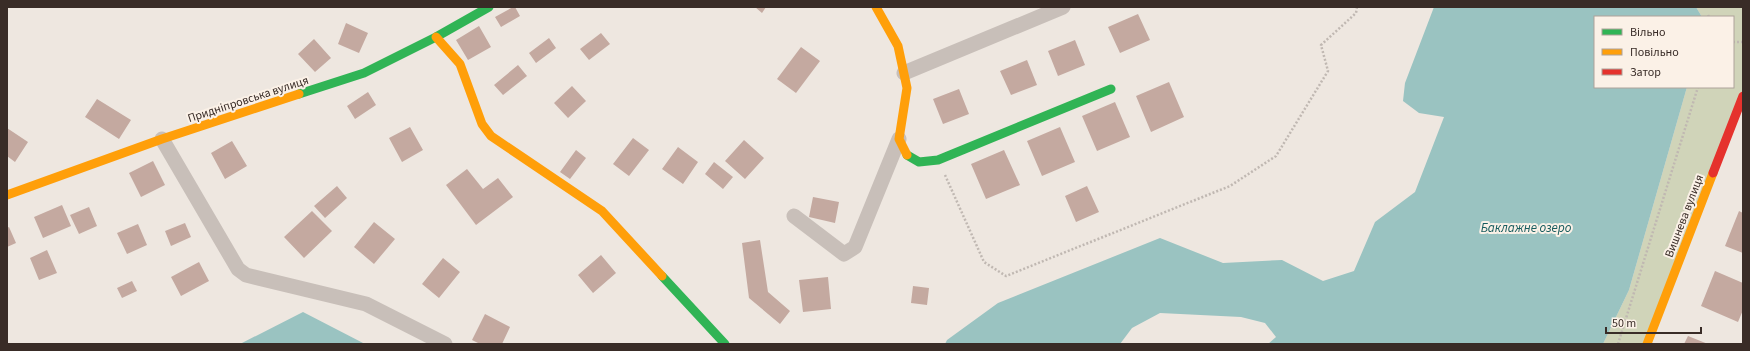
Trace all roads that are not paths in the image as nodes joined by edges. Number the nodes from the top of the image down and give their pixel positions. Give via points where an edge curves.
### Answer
1 (489, 7) edge
2 (876, 7) edge
3 (1063, 7) edge
4 (436, 37) junction
5 (904, 73) junction
6 (1111, 89) dead end
7 (1743, 96) edge
8 (900, 138) junction
9 (162, 139) junction
10 (7, 195) edge
11 (794, 216) dead end
12 (445, 344) edge
13 (725, 344) edge
14 (1647, 344) edge

1 - 4 street, Придніпровська вулиця
2 - 5 street via 898,46
3 - 5 street
4 - 9 street, Придніпровська вулиця via 364,73
4 - 13 street via 460,64 482,124 491,136 602,211
5 - 8 street via 907,88
6 - 8 street via 938,160 919,162 906,154
7 - 14 street, Вишнева вулиця
8 - 11 street via 855,247 844,254
9 - 10 street, Придніпровська вулиця
9 - 12 street via 238,268 246,275 366,304

